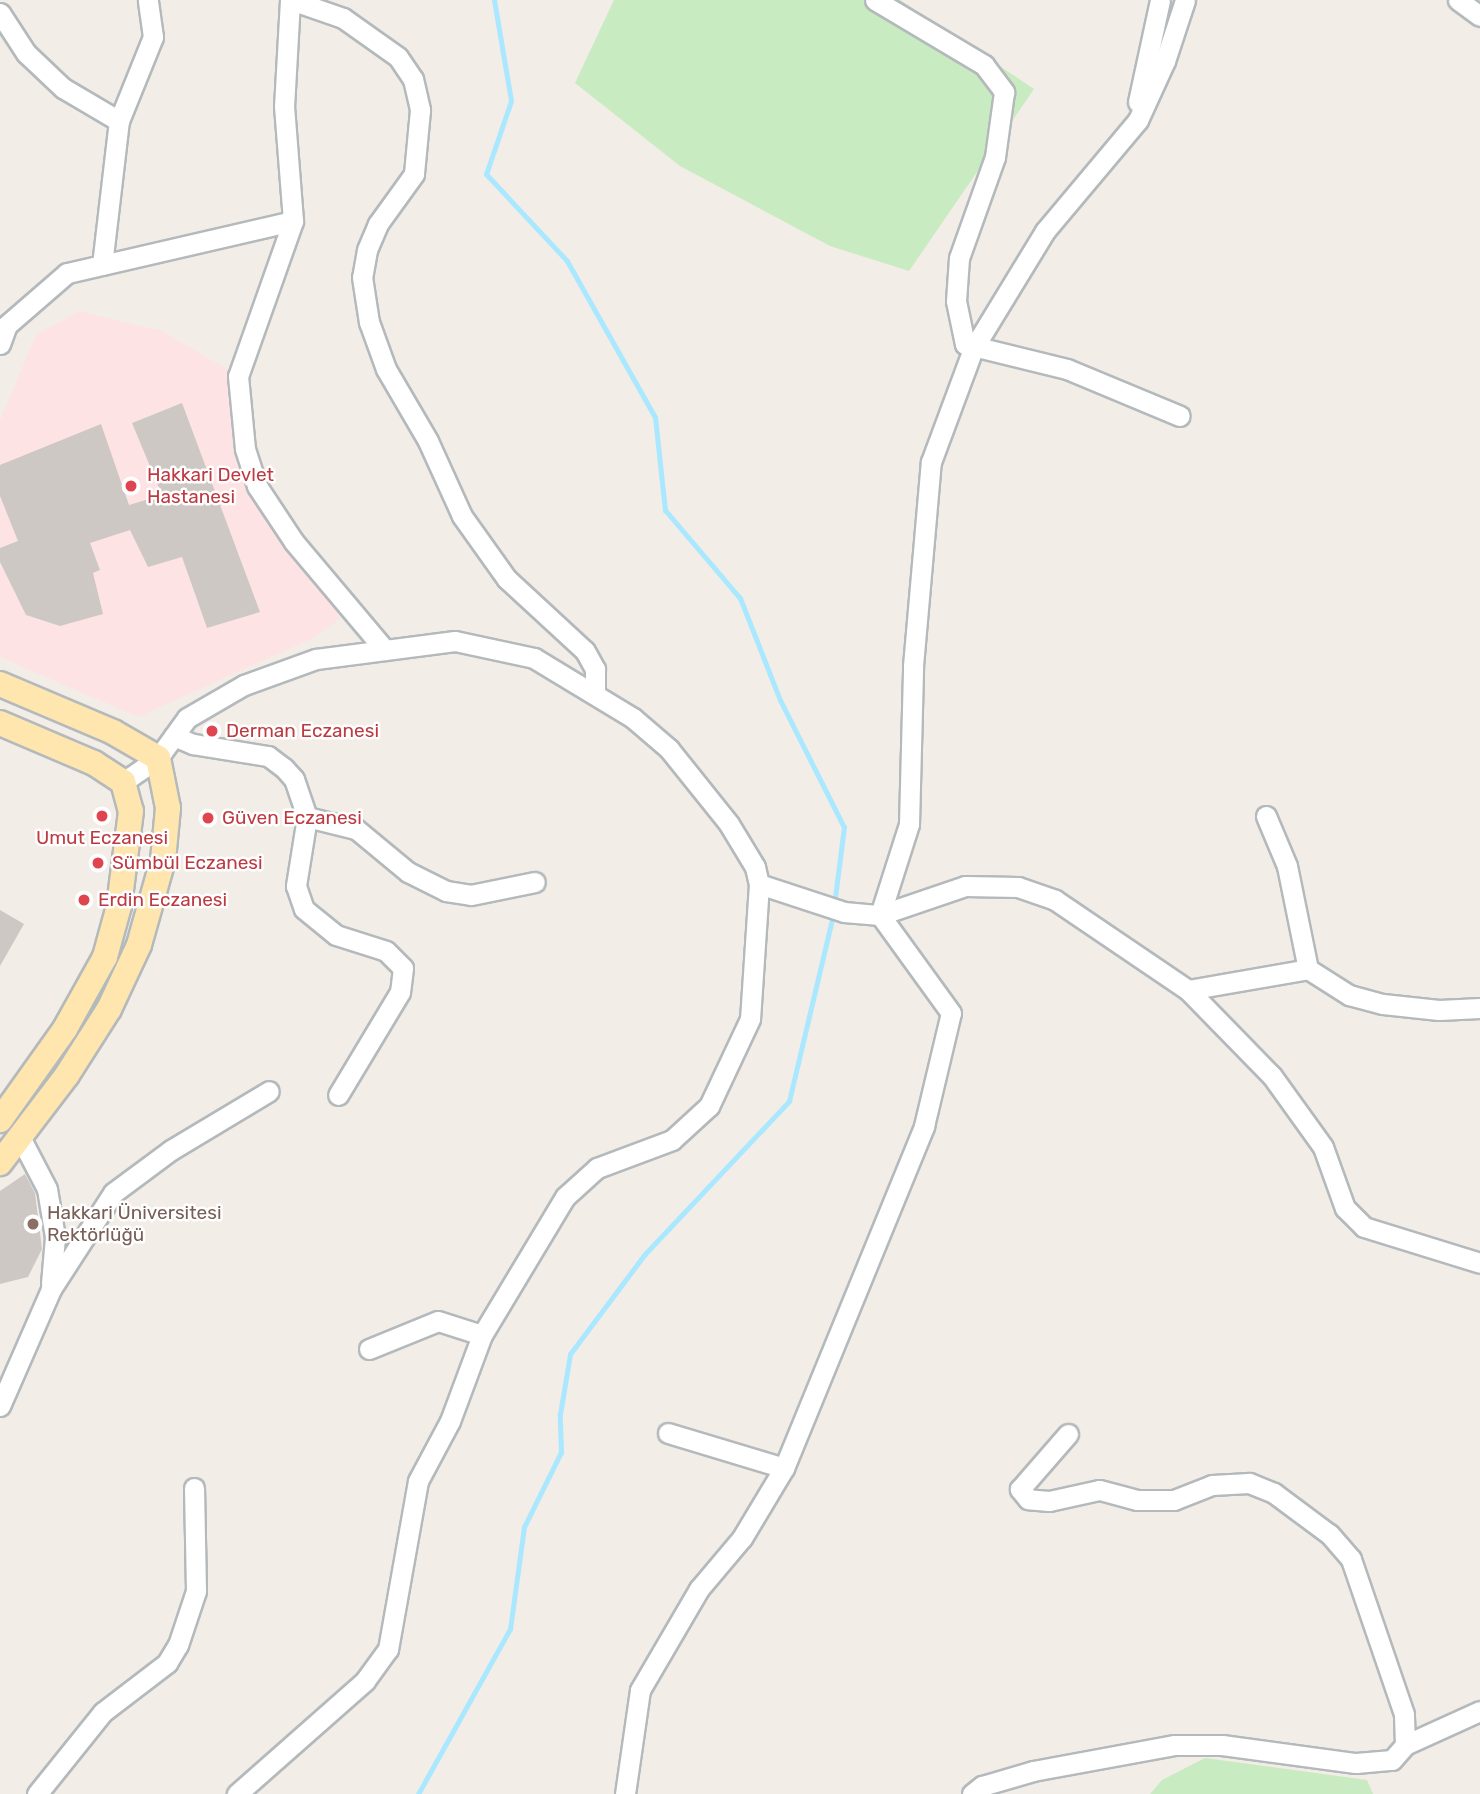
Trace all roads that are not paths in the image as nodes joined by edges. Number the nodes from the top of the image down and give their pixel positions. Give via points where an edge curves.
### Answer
1 (148, 0) edge
2 (290, 0) edge
3 (875, 0) edge
4 (1160, 0) edge
5 (1185, 0) edge
6 (1458, 0) edge
7 (0, 13) edge
8 (1480, 16) edge
9 (119, 121) junction
10 (1132, 127) junction
11 (293, 221) junction
12 (102, 265) junction
13 (0, 344) edge
14 (973, 349) junction
15 (1180, 416) dead end
16 (385, 649) junction
17 (0, 684) edge
18 (594, 692) junction
19 (0, 723) edge
20 (174, 736) junction
21 (158, 758) junction
22 (123, 782) junction
23 (1266, 816) dead end
24 (307, 817) junction
25 (535, 882) dead end
26 (759, 884) junction
27 (880, 915) junction
28 (1308, 969) junction
29 (1188, 990) junction
30 (1480, 1008) edge
31 (269, 1091) dead end
32 (338, 1095) dead end
33 (4, 1108) edge
34 (21, 1139) junction
35 (0, 1163) edge
36 (1480, 1264) edge
37 (51, 1289) junction
38 (482, 1335) junction
39 (369, 1349) dead end
40 (0, 1406) edge
41 (668, 1433) dead end
42 (1068, 1434) dead end
43 (784, 1468) junction
44 (194, 1488) dead end
45 (1480, 1711) edge
46 (1405, 1745) junction
47 (37, 1794) edge
48 (237, 1794) edge
49 (625, 1794) edge
50 (972, 1794) edge

1 - 9 street via 153,37
2 - 11 street via 284,106
2 - 18 street via 343,18 398,57 413,79 420,110 414,174 378,224 367,250 362,277 369,322 386,369 428,441 462,516 507,579 585,651 595,669
3 - 14 street via 984,65 1004,92 995,157 962,242 956,279 961,336
4 - 10 street
5 - 10 street via 1165,61
6 - 8 street
7 - 9 street via 26,53 63,88
9 - 12 street
10 - 14 street via 1045,231
11 - 12 street
11 - 16 street via 238,376 245,449 257,486 294,542
12 - 13 street via 67,273 7,325
14 - 15 street via 1030,357
14 - 27 street via 931,461 913,666 909,824
16 - 18 street via 455,641 534,658
16 - 20 street via 316,659 244,685 187,718
17 - 21 main road via 113,732
18 - 26 street via 669,749 729,824 755,867
19 - 22 main road via 94,763
20 - 21 street
20 - 24 street via 276,761 294,779
21 - 22 street
21 - 34 main road via 167,821 163,860 139,945 109,1009
22 - 33 main road via 130,822 120,906 105,957 65,1029
23 - 28 street via 1287,866
24 - 25 street via 356,829 408,872 446,891 471,894
24 - 32 street via 296,886 304,909 335,935 386,951 404,974 376,1035
26 - 27 street via 844,912
26 - 38 street via 750,1019 709,1106 672,1140 597,1168 573,1187
27 - 29 street via 965,886 1018,887 1055,900
27 - 43 street via 951,1013 923,1126
28 - 29 street
28 - 30 street via 1349,995 1383,1004 1439,1010
29 - 36 street via 1272,1076 1323,1147 1345,1208 1364,1227
31 - 37 street via 171,1150 113,1193
34 - 35 main road
34 - 37 street via 47,1189 55,1237
37 - 40 street
38 - 39 street via 438,1321
38 - 48 street via 450,1421 418,1481 388,1649 365,1681
41 - 43 street
42 - 46 street via 1020,1489 1028,1499 1049,1501 1098,1490 1137,1500 1174,1500 1213,1485 1249,1483 1274,1493 1329,1534 1351,1559 1404,1714
43 - 49 street via 742,1538 699,1589 640,1690
44 - 47 street via 196,1591 178,1645 167,1663 103,1712
45 - 46 street
46 - 50 street via 1392,1760 1356,1763 1222,1745 1174,1745 1033,1771 982,1786

